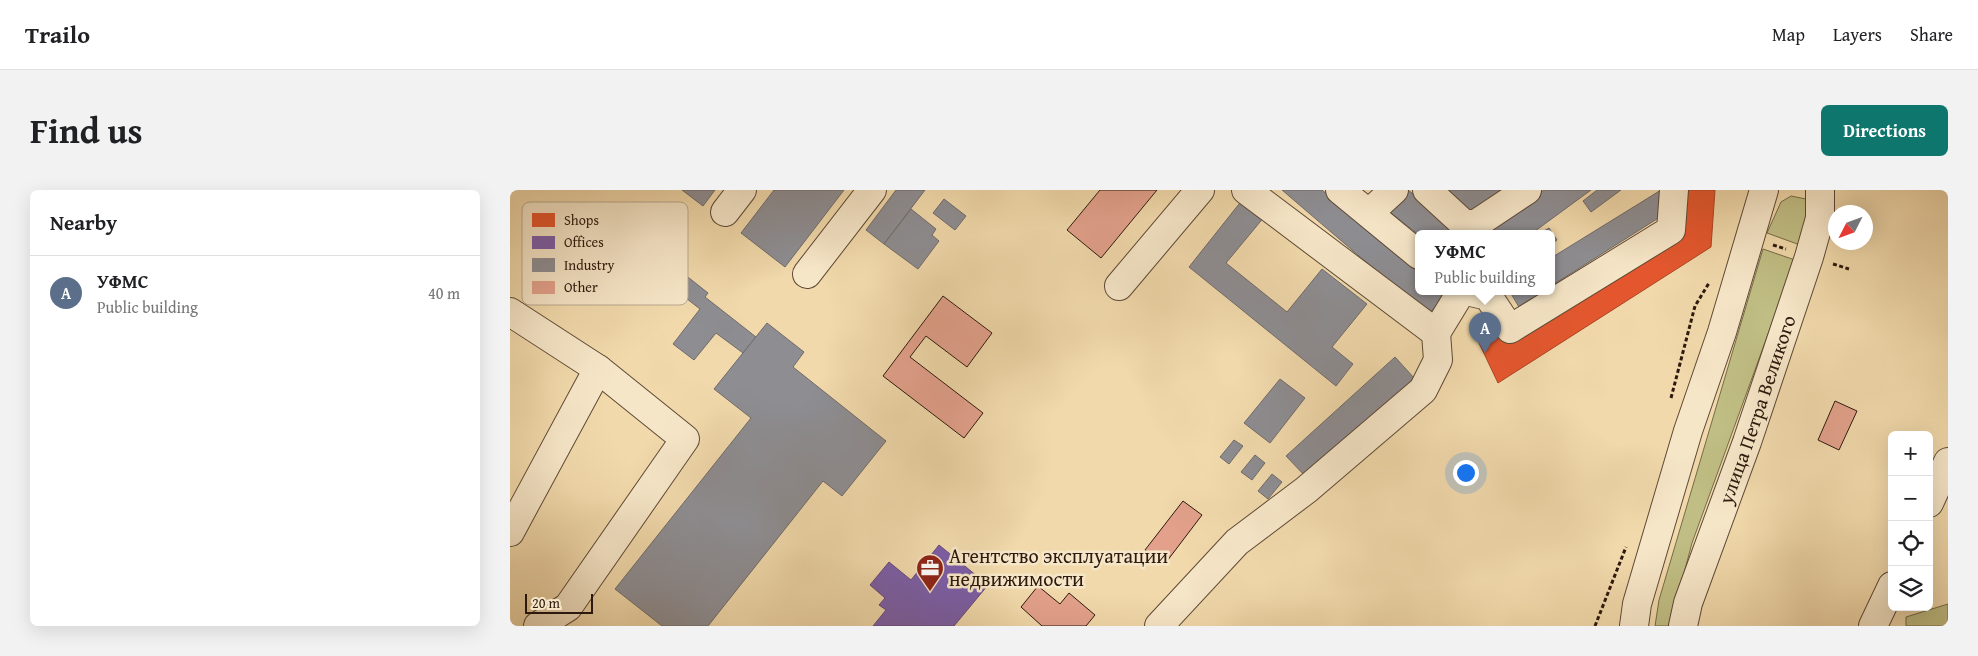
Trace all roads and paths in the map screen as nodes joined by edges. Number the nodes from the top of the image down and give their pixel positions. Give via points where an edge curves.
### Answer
1 (742, 190) edge
2 (872, 190) edge
3 (1200, 190) edge
4 (1246, 190) edge
5 (1340, 190) edge
6 (1394, 190) edge
7 (1427, 190) edge
8 (1527, 190) edge
9 (1674, 190) edge
10 (1764, 190) edge
11 (1820, 190) edge
12 (725, 212) dead end
13 (1369, 212) junction
14 (1415, 252) edge
15 (806, 274) dead end
16 (1119, 286) dead end
17 (1459, 295) edge
18 (1484, 295) edge
19 (510, 312) edge
20 (1436, 333) junction
21 (598, 370) junction
22 (1948, 462) edge
23 (1933, 494) edge
24 (510, 532) edge
25 (1888, 594) edge
26 (538, 626) edge
27 (1159, 626) edge
28 (1634, 626) edge
29 (1683, 626) edge
30 (1873, 626) edge

1 - 12 street
2 - 15 street
3 - 16 street
4 - 20 street
5 - 13 street
6 - 13 street
7 - 8 street via 1464,224 1476,224
9 - 18 street via 1672,230 1510,329 1488,296
10 - 28 street via 1722,332 1688,431 1637,604
11 - 29 street, улица Петра Великого via 1820,218 1809,256 1747,442 1688,603
13 - 14 street
17 - 20 street
19 - 21 street
20 - 27 street via 1438,360 1423,390 1306,490 1237,542
21 - 24 street
21 - 26 street via 685,440 568,607
22 - 23 street
25 - 30 street

